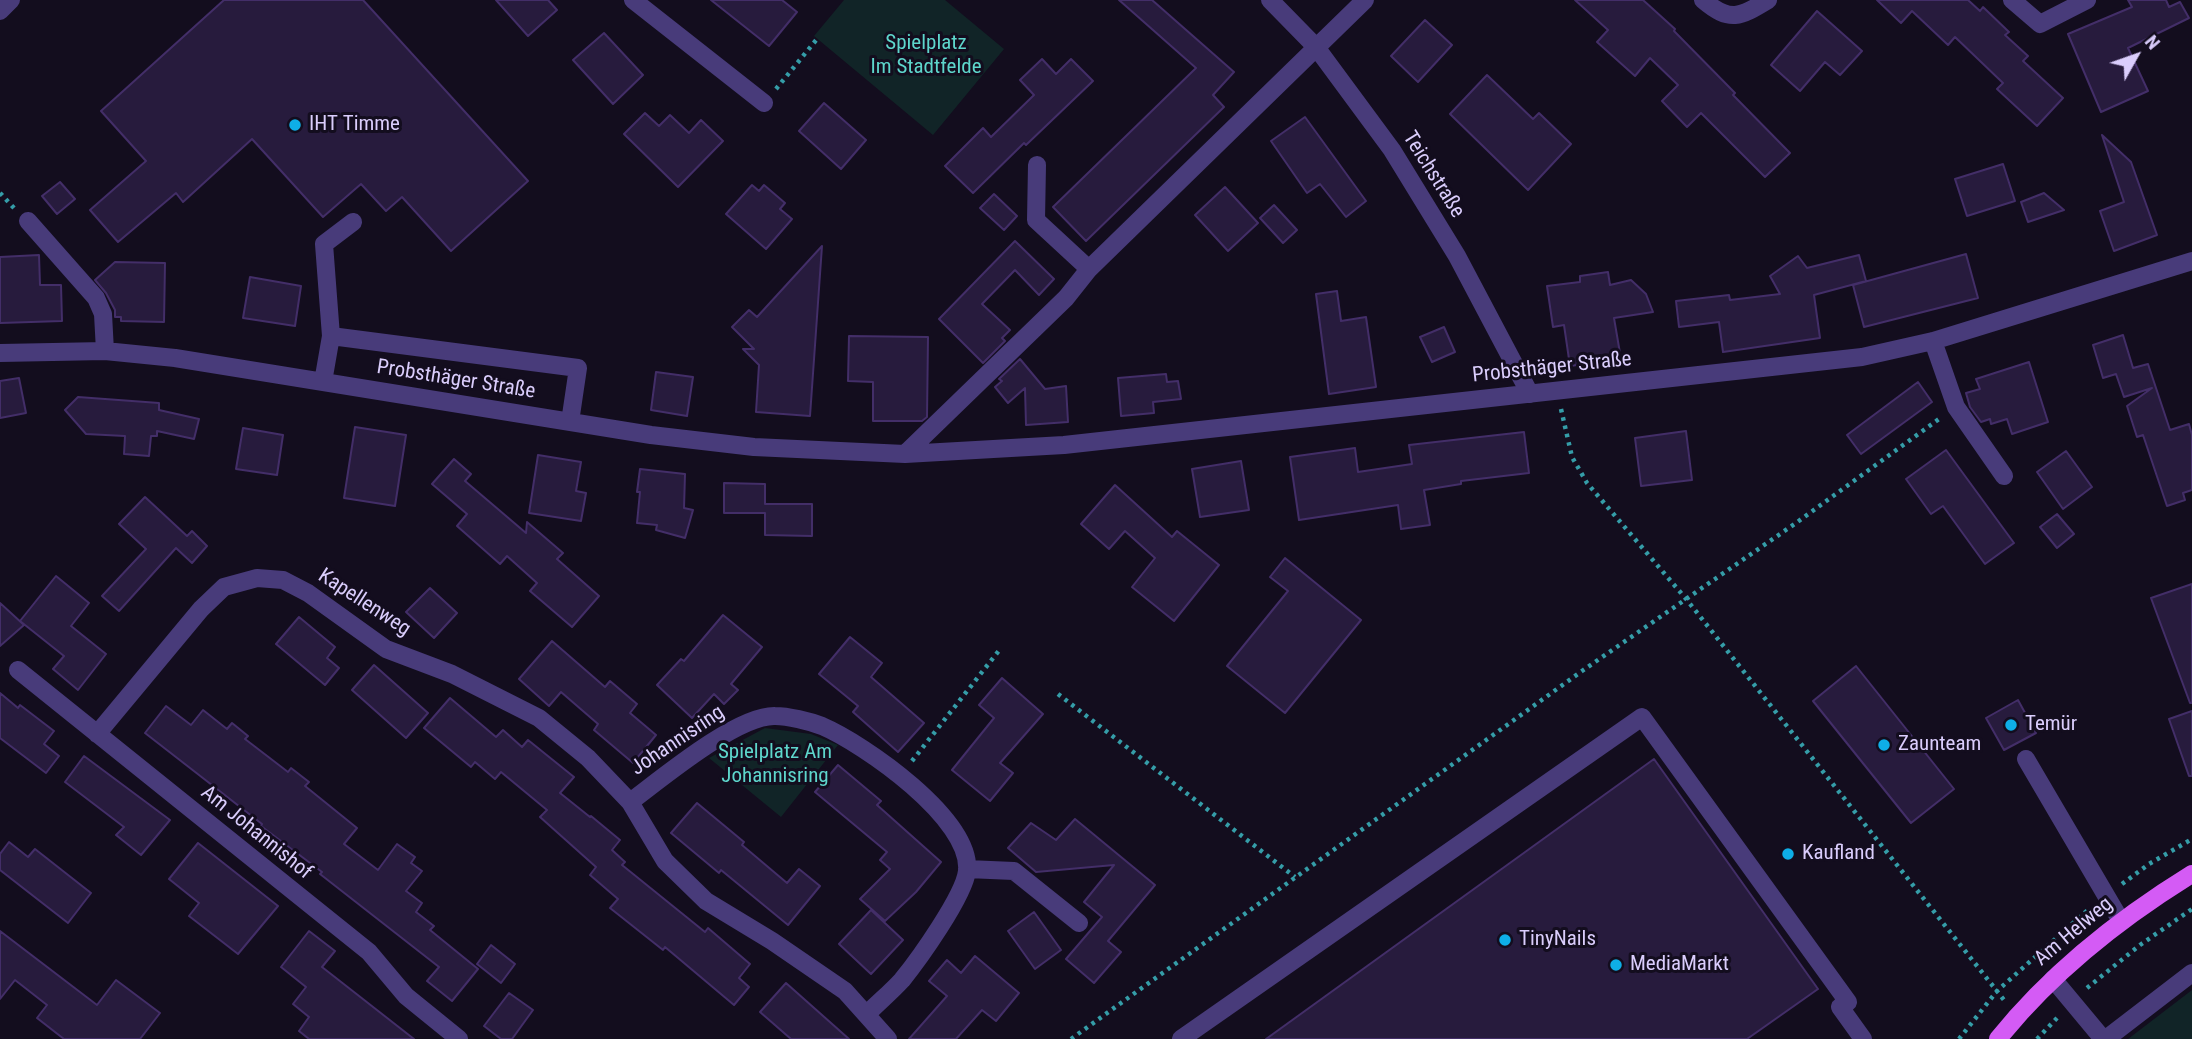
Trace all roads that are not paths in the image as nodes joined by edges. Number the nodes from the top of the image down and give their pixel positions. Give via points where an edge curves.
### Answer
1 (11, 0) edge
2 (633, 0) edge
3 (1270, 0) edge
4 (1365, 0) edge
5 (1703, 0) edge
6 (1768, 0) edge
7 (2012, 0) edge
8 (2087, 0) edge
9 (0, 11) edge
10 (1316, 47) junction
11 (764, 103) road end
12 (1037, 165) dead end
13 (28, 221) dead end
14 (353, 222) dead end
15 (2192, 261) edge
16 (1089, 269) junction
17 (331, 335) junction
18 (1933, 341) junction
19 (105, 351) junction
20 (0, 353) edge
21 (323, 382) junction
22 (1530, 394) junction
23 (570, 422) junction
24 (905, 454) junction
25 (2004, 476) dead end
26 (18, 670) dead end
27 (97, 734) junction
28 (2026, 759) dead end
29 (630, 802) junction
30 (967, 869) junction
31 (2192, 874) edge
32 (2121, 921) junction
33 (1079, 923) dead end
34 (2192, 973) edge
35 (2053, 979) junction
36 (867, 1013) junction
37 (459, 1039) edge
38 (888, 1039) edge
39 (1181, 1039) edge
40 (1863, 1039) edge
41 (1998, 1039) edge
42 (2105, 1039) edge

1 - 9 street
2 - 11 street
3 - 10 street, Teichstraße
4 - 10 street
5 - 6 street via 1717,12 1742,15
7 - 8 street via 2040,24
10 - 16 street
10 - 22 street, Teichstraße via 1392,150 1457,256
12 - 16 street via 1035,220
13 - 19 street via 96,298 103,314
14 - 17 street via 324,244
15 - 18 street, Probsthäger Straße
16 - 24 street via 1066,298
17 - 21 street
17 - 23 street via 578,368
18 - 22 street, Probsthäger Straße via 1862,357
18 - 25 street via 1956,407
19 - 20 street, Probsthäger Straße
19 - 21 street, Probsthäger Straße
21 - 23 street, Probsthäger Straße
22 - 24 street, Probsthäger Straße via 1064,445
23 - 24 street, Probsthäger Straße via 754,447
26 - 27 street, Am Johannishof
27 - 29 street, Kapellenweg via 224,587 257,578 283,580 386,649 452,674 539,718 588,758
27 - 37 street, Am Johannishof via 369,953 405,996
28 - 32 street
29 - 30 street, Johannisring via 750,720 775,716 820,725 860,746 901,776 940,811 964,846
29 - 36 street, Johannisring via 665,862 706,901 845,991
30 - 33 street via 1014,871
30 - 36 street via 953,907 902,979
31 - 32 main road, Am Helweg
32 - 35 main road, Am Helweg
34 - 42 street
35 - 41 main road, Am Helweg
35 - 42 street
36 - 38 street, Johannisring
39 - 40 street via 1642,717 1848,1002 1840,1007

